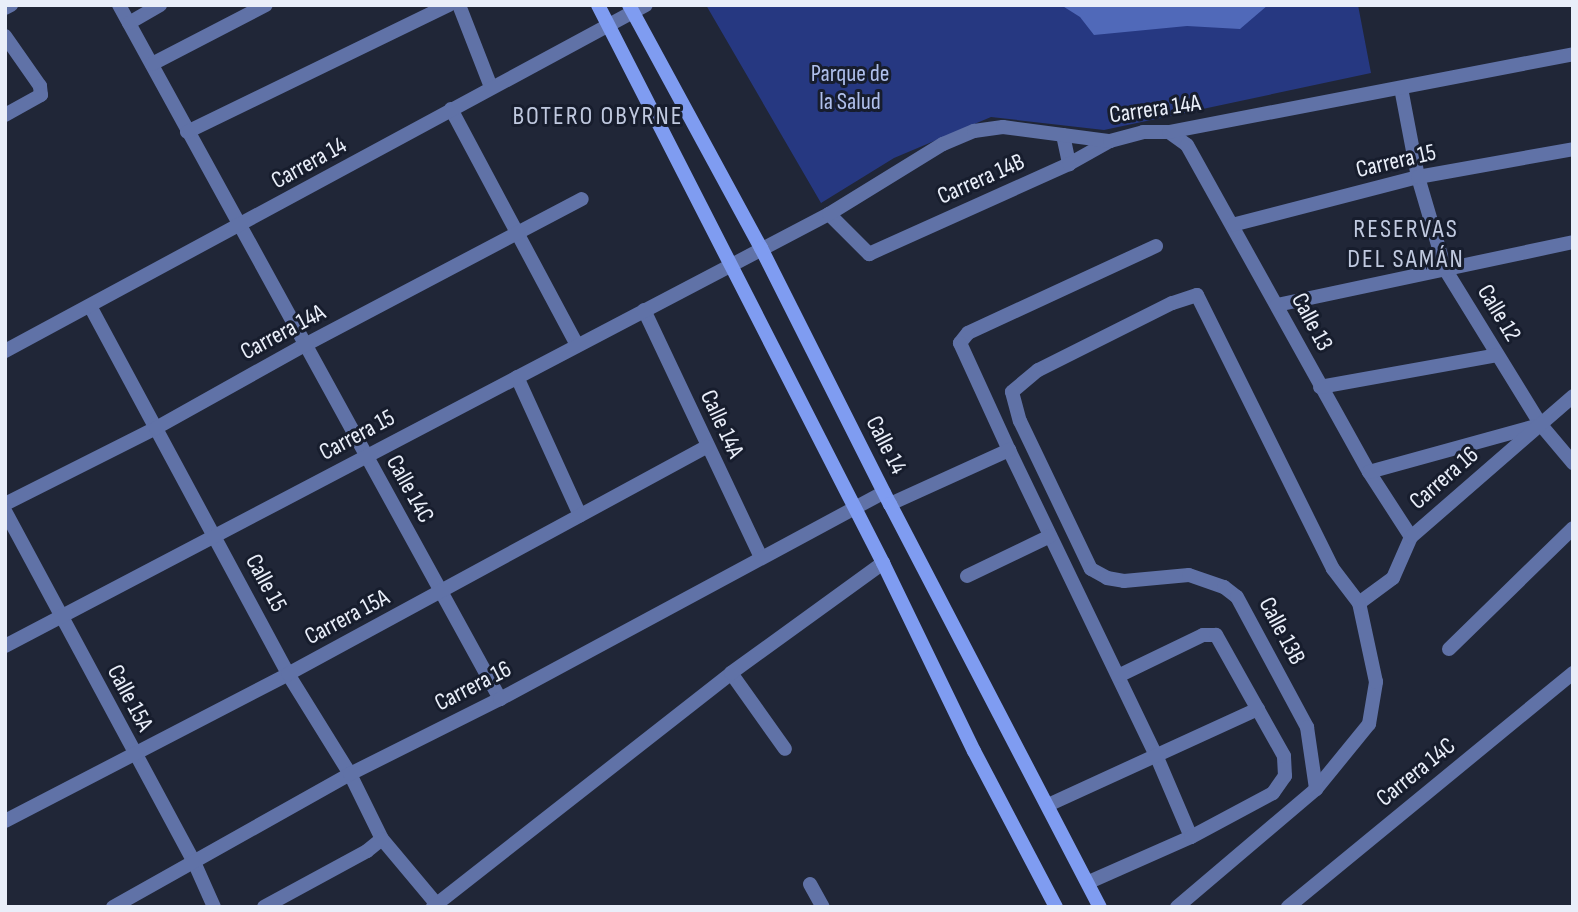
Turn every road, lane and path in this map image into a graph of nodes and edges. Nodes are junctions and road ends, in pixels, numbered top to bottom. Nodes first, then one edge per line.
1 (11, 5) edge
2 (119, 5) edge
3 (160, 5) edge
4 (266, 5) edge
5 (449, 5) edge
6 (459, 5) edge
7 (598, 5) edge
8 (5, 8) edge
9 (636, 8) edge
10 (129, 23) junction
11 (608, 25) junction
12 (5, 36) edge
13 (1573, 54) edge
14 (152, 64) junction
15 (491, 87) junction
16 (1401, 88) junction
17 (451, 109) junction
18 (5, 115) edge
19 (187, 132) junction
20 (1169, 132) junction
21 (1063, 135) junction
22 (1110, 141) junction
23 (1573, 149) edge
24 (1069, 164) junction
25 (1418, 177) junction
26 (582, 199) dead end
27 (829, 214) junction
28 (1232, 225) junction
29 (239, 228) junction
30 (519, 234) junction
31 (1573, 242) edge
32 (1156, 246) dead end
33 (761, 248) junction
34 (730, 264) junction
35 (1445, 269) junction
36 (1277, 305) junction
37 (90, 306) junction
38 (644, 310) junction
39 (577, 345) junction
40 (303, 346) junction
41 (5, 351) edge
42 (1497, 355) junction
43 (517, 377) junction
44 (1320, 387) junction
45 (1573, 396) edge
46 (1541, 425) junction
47 (156, 428) junction
48 (706, 447) junction
49 (1009, 450) junction
50 (365, 457) junction
51 (1573, 463) edge
52 (1369, 472) junction
53 (887, 498) junction
54 (5, 504) edge
55 (854, 507) junction
56 (5, 511) edge
57 (580, 515) junction
58 (1573, 528) edge
59 (215, 536) junction
60 (1050, 536) junction
61 (1410, 537) junction
62 (761, 557) junction
63 (883, 563) junction
64 (967, 576) dead end
65 (442, 591) junction
66 (1359, 603) junction
67 (61, 617) junction
68 (5, 646) edge
69 (1449, 649) dead end
70 (731, 673) junction
71 (1573, 673) edge
72 (288, 674) junction
73 (1118, 676) junction
74 (500, 699) junction
75 (1258, 709) junction
76 (785, 749) dead end
77 (135, 754) junction
78 (1156, 755) junction
79 (350, 774) junction
80 (1316, 789) junction
81 (1048, 805) junction
82 (5, 821) edge
83 (1191, 837) junction
84 (382, 839) junction
85 (194, 862) junction
86 (1089, 882) junction
87 (810, 884) dead end
88 (436, 906) edge
89 (113, 907) edge
90 (214, 907) edge
91 (264, 907) edge
92 (823, 907) edge
93 (1056, 907) edge
94 (1100, 907) edge
95 (1177, 907) edge
96 (1287, 907) edge

1 - 8 street
2 - 10 street
3 - 10 street
4 - 14 street
5 - 19 street
6 - 15 street
7 - 11 main road
9 - 11 street, Carrera 14
9 - 33 main road, Calle 14
10 - 14 street
11 - 15 street, Carrera 14
11 - 34 main road
12 - 18 street
13 - 16 street, Carrera 14A
14 - 19 street
15 - 17 street, Carrera 14
16 - 20 street, Carrera 14A
16 - 25 street, Calle 12
17 - 29 street, Carrera 14
17 - 30 street
19 - 29 street
20 - 22 street, Carrera 14A
20 - 28 street, Calle 13
21 - 22 street, Carrera 14A
21 - 24 street
21 - 27 street, Carrera 14A
22 - 24 street, Carrera 14B
23 - 25 street, Carrera 15
24 - 27 street, Carrera 14B
25 - 28 street, Carrera 15
25 - 35 street, Calle 12
26 - 30 street, Carrera 14A
27 - 33 street, Carrera 14A
28 - 36 street, Calle 13
29 - 37 street, Carrera 14
29 - 40 street, Calle 14C
30 - 39 street
30 - 40 street, Carrera 14A
31 - 35 street
32 - 49 street
33 - 34 street, Carrera 14A
33 - 53 main road, Calle 14
34 - 38 street, Carrera 15
34 - 55 main road
35 - 36 street
35 - 42 street, Calle 12
36 - 44 street, Calle 13
37 - 41 street, Carrera 14
37 - 47 street, Calle 15
38 - 39 street, Carrera 15
38 - 48 street, Calle 14A
39 - 43 street, Carrera 15
40 - 47 street, Carrera 14A
40 - 50 street, Calle 14C
42 - 44 street
42 - 46 street, Calle 12
43 - 50 street, Carrera 15
43 - 57 street
44 - 52 street, Calle 13
45 - 46 street, Carrera 16
46 - 51 street, Calle 12
46 - 52 street
46 - 61 street, Carrera 16
47 - 54 street, Carrera 14A
47 - 59 street, Calle 15
48 - 57 street, Carrera 15A
48 - 62 street, Calle 14A
49 - 53 street, Carrera 16
49 - 60 street
50 - 59 street, Carrera 15
50 - 65 street, Calle 14C
52 - 61 street, Calle 13
53 - 55 street, Carrera 16
53 - 81 main road, Calle 14
55 - 62 street, Carrera 16
55 - 63 main road
56 - 67 street, Calle 15A
57 - 65 street, Carrera 15A
58 - 69 street
59 - 67 street, Carrera 15
59 - 72 street, Calle 15
60 - 64 street
60 - 73 street
61 - 66 street, Carrera 16
62 - 74 street, Carrera 16
63 - 70 street
63 - 93 main road
65 - 72 street, Carrera 15A
65 - 74 street, Calle 14C
66 - 80 street
66 - 80 street, Calle 13B
67 - 68 street, Carrera 15
67 - 77 street, Calle 15A
70 - 76 street
70 - 88 street
71 - 96 street, Carrera 14C
72 - 77 street, Carrera 15A
72 - 79 street, Calle 15
73 - 75 street
73 - 78 street
74 - 79 street, Carrera 16
75 - 78 street
75 - 83 street
77 - 82 street, Carrera 15A
77 - 85 street, Calle 15A
78 - 81 street
78 - 83 street
79 - 84 street, Calle 15
79 - 85 street, Carrera 16
80 - 95 street
81 - 86 main road, Calle 14
83 - 86 street
84 - 88 street, Calle 15
84 - 91 street
85 - 89 street, Carrera 16
85 - 90 street, Calle 15A
86 - 94 main road, Calle 14
87 - 92 street

